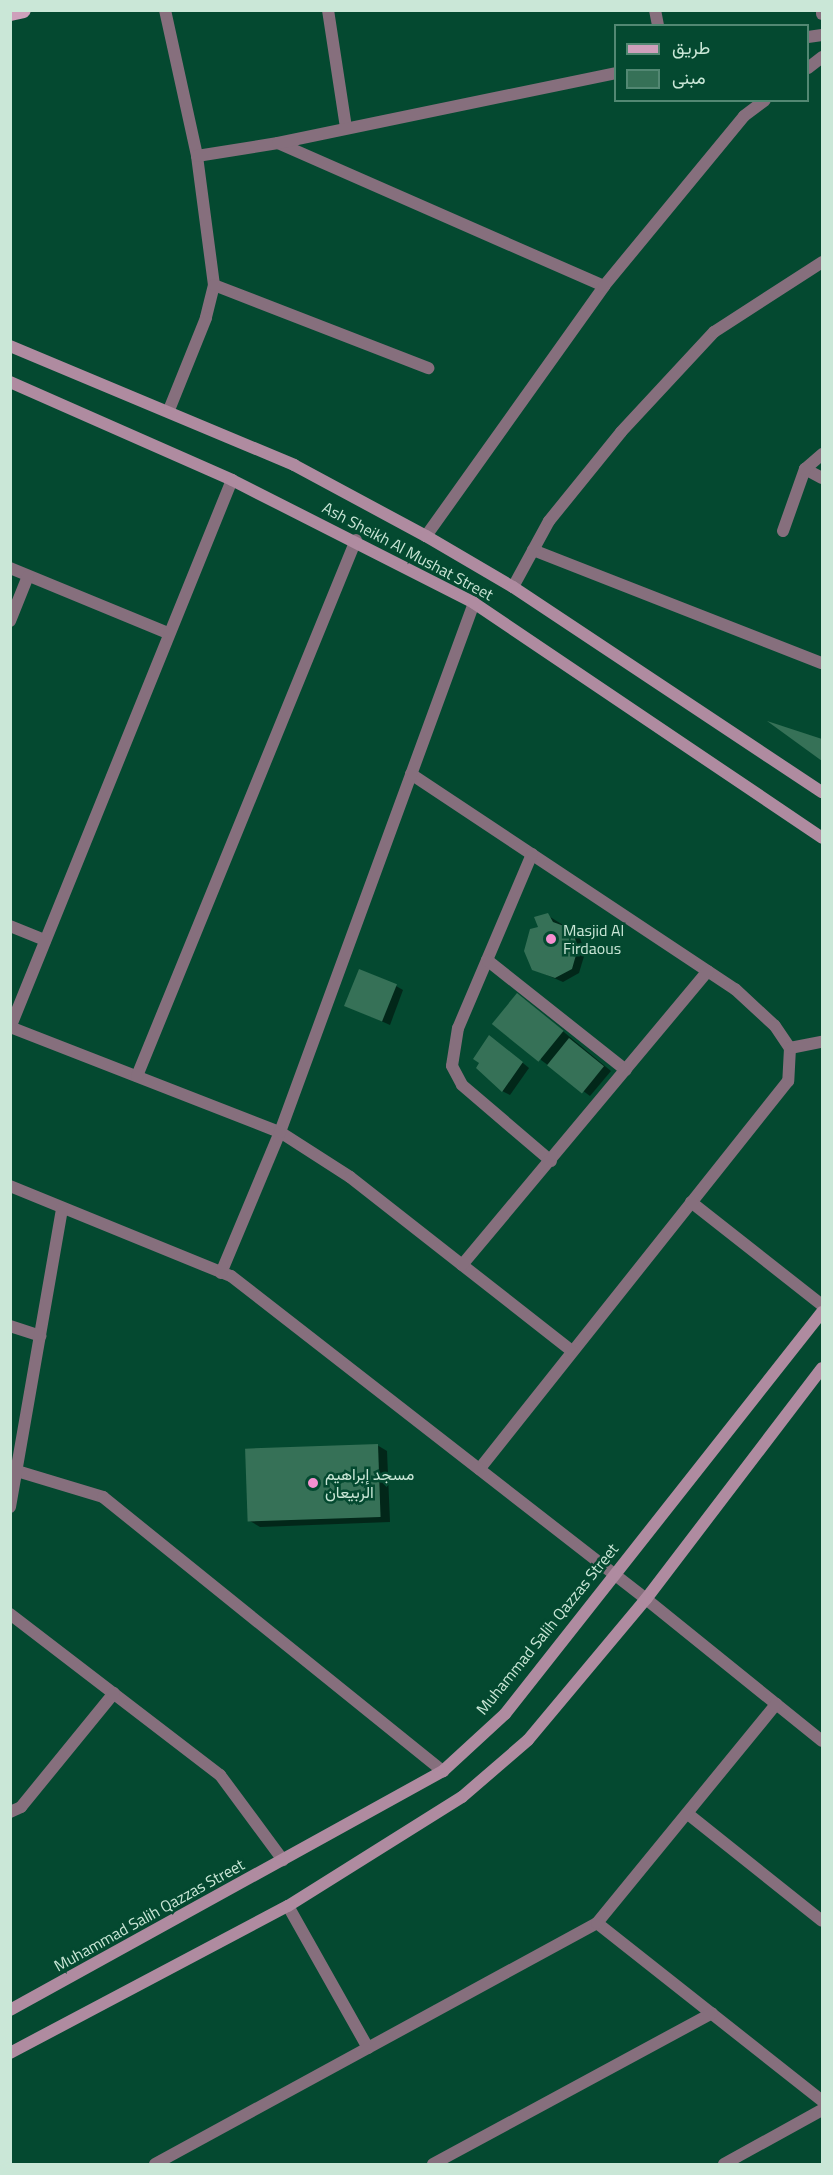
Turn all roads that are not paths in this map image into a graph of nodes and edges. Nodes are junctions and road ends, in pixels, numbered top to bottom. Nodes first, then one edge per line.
1 (23, 10) edge
2 (165, 10) edge
3 (328, 10) edge
4 (10, 13) edge
5 (822, 57) edge
6 (809, 67) edge
7 (614, 73) edge
8 (762, 102) edge
9 (346, 128) junction
10 (278, 143) junction
11 (197, 156) junction
12 (822, 262) edge
13 (214, 285) junction
14 (604, 286) junction
15 (10, 346) edge
16 (428, 368) dead end
17 (10, 382) edge
18 (169, 410) junction
19 (822, 454) edge
20 (805, 469) junction
21 (822, 478) edge
22 (232, 480) junction
23 (783, 531) dead end
24 (426, 536) junction
25 (356, 540) junction
26 (533, 550) junction
27 (10, 568) edge
28 (28, 576) junction
29 (513, 587) junction
30 (474, 603) junction
31 (10, 621) edge
32 (168, 633) junction
33 (822, 663) edge
34 (411, 774) junction
35 (822, 792) edge
36 (822, 838) edge
37 (532, 854) junction
38 (10, 926) edge
39 (45, 940) junction
40 (487, 960) junction
41 (708, 971) junction
42 (11, 1027) edge
43 (822, 1042) edge
44 (790, 1048) junction
45 (626, 1070) junction
46 (137, 1076) junction
47 (280, 1132) junction
48 (551, 1161) junction
49 (10, 1186) edge
50 (691, 1202) junction
51 (62, 1208) junction
52 (462, 1265) junction
53 (221, 1273) junction
54 (822, 1305) edge
55 (822, 1312) edge
56 (10, 1326) edge
57 (40, 1336) junction
58 (572, 1351) junction
59 (822, 1369) edge
60 (479, 1469) junction
61 (17, 1471) junction
62 (10, 1507) edge
63 (613, 1573) junction
64 (646, 1599) junction
65 (10, 1614) edge
66 (114, 1693) junction
67 (776, 1704) junction
68 (822, 1741) edge
69 (442, 1771) junction
70 (10, 1812) edge
71 (688, 1814) junction
72 (283, 1860) junction
73 (288, 1906) junction
74 (822, 1921) edge
75 (597, 1923) junction
76 (10, 2010) edge
77 (712, 2013) junction
78 (368, 2048) junction
79 (10, 2053) edge
80 (822, 2100) edge
81 (822, 2110) edge
82 (155, 2164) edge
83 (433, 2164) edge
84 (724, 2164) edge

1 - 4 main road
2 - 11 street
3 - 9 street
5 - 6 street
7 - 9 street
8 - 14 street
9 - 10 street
10 - 11 street
10 - 14 street
11 - 13 street
12 - 26 street
13 - 16 street
13 - 18 street
14 - 24 street
15 - 18 street, Ash Sheikh Al Mushat Street
17 - 22 street, Ash Sheikh Al Mushat Street
18 - 24 street, Ash Sheikh Al Mushat Street
19 - 20 street
20 - 21 street
20 - 23 street
22 - 25 street, Ash Sheikh Al Mushat Street
22 - 32 street
24 - 29 street, Ash Sheikh Al Mushat Street
25 - 30 street, Ash Sheikh Al Mushat Street
25 - 46 street
26 - 29 street
26 - 33 street
27 - 28 street
28 - 31 street
28 - 32 street
29 - 35 street, Ash Sheikh Al Mushat Street
30 - 34 street
30 - 36 street, Ash Sheikh Al Mushat Street
32 - 39 street
34 - 37 street
34 - 47 street
37 - 40 street
37 - 41 street
38 - 39 street
39 - 42 street
40 - 45 street
40 - 48 street
41 - 44 street
41 - 45 street
42 - 46 street
43 - 44 street
44 - 50 street
45 - 48 street
46 - 47 street
47 - 52 street
47 - 53 street
48 - 52 street
49 - 51 street
50 - 54 street
50 - 58 street
51 - 53 street
51 - 57 street
52 - 58 street
53 - 60 street
55 - 63 street, Muhammad Salih Qazzas Street
56 - 57 street
57 - 61 street
58 - 60 street
59 - 64 street
60 - 63 street
61 - 62 street
61 - 69 street
63 - 64 street
63 - 69 street, Muhammad Salih Qazzas Street
64 - 67 street
64 - 73 street
65 - 66 street
66 - 70 street
66 - 72 street
67 - 68 street
67 - 71 street
69 - 72 street, Muhammad Salih Qazzas Street
71 - 74 street
71 - 75 street
72 - 76 street, Muhammad Salih Qazzas Street
73 - 78 street
73 - 79 street
75 - 77 street
75 - 78 street
77 - 80 street
77 - 83 street
78 - 82 street
81 - 84 street

